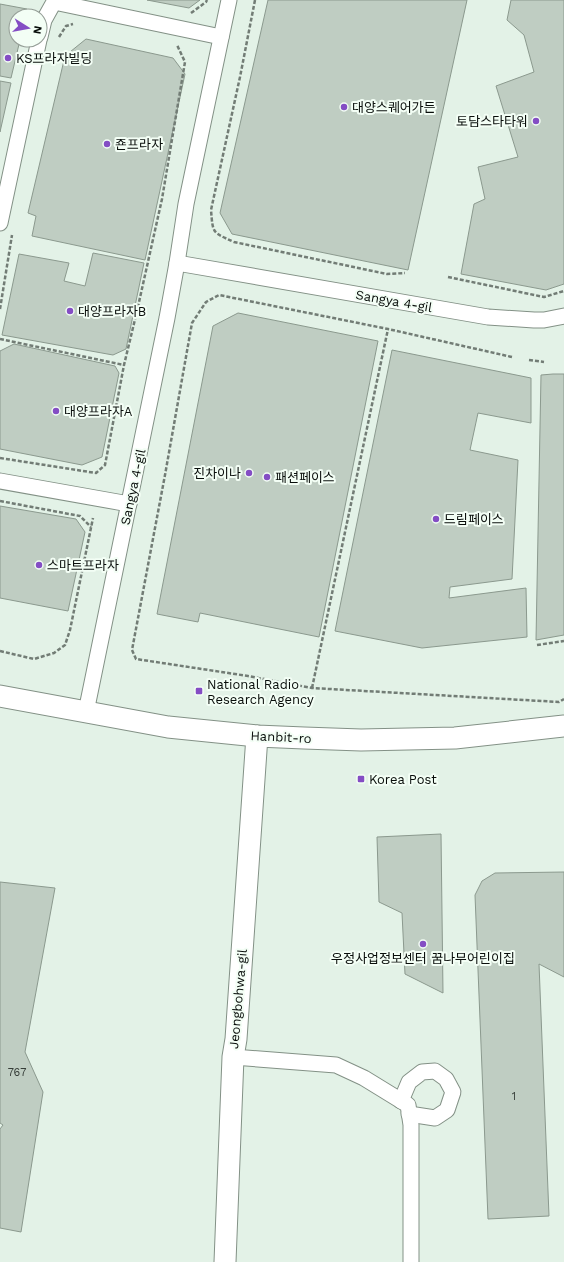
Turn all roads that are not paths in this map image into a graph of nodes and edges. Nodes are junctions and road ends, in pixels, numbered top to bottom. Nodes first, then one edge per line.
1 (229, 0) edge
2 (48, 13) edge
3 (221, 37) junction
4 (38, 48) edge
5 (0, 224) edge
6 (177, 263) junction
7 (564, 316) edge
8 (0, 481) edge
9 (129, 504) junction
10 (0, 696) edge
11 (86, 712) junction
12 (564, 726) edge
13 (257, 736) junction
14 (233, 1057) junction
15 (401, 1101) junction
16 (409, 1114) junction
17 (225, 1262) edge
18 (411, 1262) edge

1 - 3 street, Sangya 4-gil
2 - 3 street
3 - 6 street, Sangya 4-gil
4 - 5 street
6 - 7 street, Sangya 4-gil
6 - 9 street, Sangya 4-gil
8 - 9 street
9 - 11 street, Sangya 4-gil
10 - 11 street, Hanbit-ro
11 - 13 street, Hanbit-ro
12 - 13 street, Hanbit-ro
13 - 14 street, Jeongbohwa-gil
14 - 15 street
14 - 17 street, Jeongbohwa-gil
15 - 16 street
15 - 16 street
16 - 18 street

